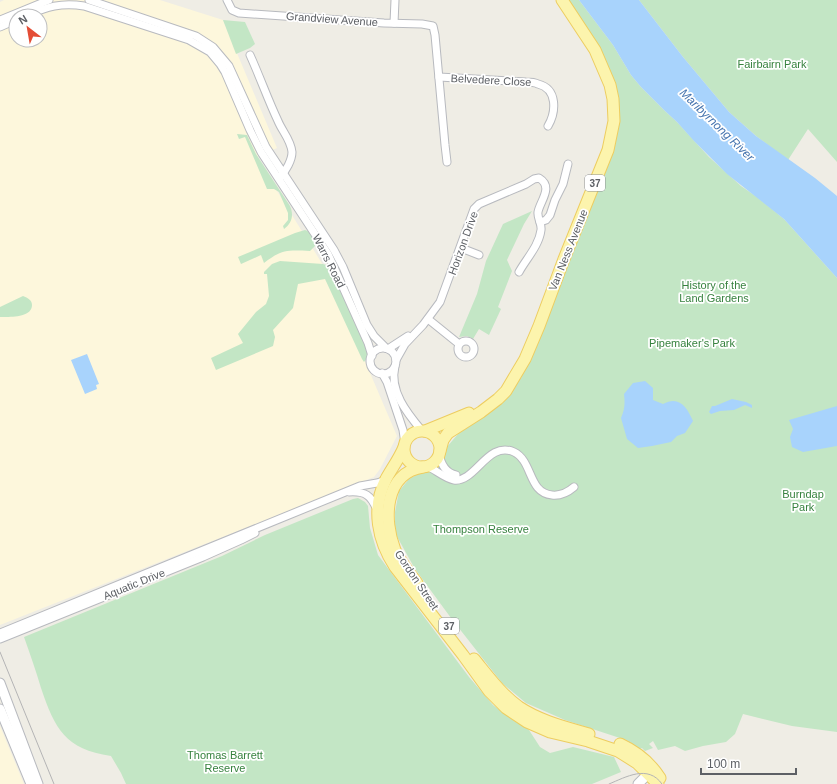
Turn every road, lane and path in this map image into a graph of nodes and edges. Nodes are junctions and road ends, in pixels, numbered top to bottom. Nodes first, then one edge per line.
1 (50, 0) edge
2 (89, 0) edge
3 (227, 0) edge
4 (395, 0) edge
5 (562, 0) edge
6 (48, 8) edge
7 (0, 20) edge
8 (394, 23) junction
9 (250, 55) dead end
10 (439, 77) junction
11 (548, 126) dead end
12 (448, 162) dead end
13 (568, 164) dead end
14 (281, 176) junction
15 (541, 224) junction
16 (461, 248) junction
17 (479, 255) dead end
18 (519, 272) dead end
19 (428, 319) junction
20 (459, 344) dead end
21 (387, 349) junction
22 (372, 356) junction
23 (396, 362) junction
24 (520, 368) junction
25 (382, 373) junction
26 (424, 431) junction
27 (404, 446) junction
28 (440, 452) junction
29 (425, 466) junction
30 (472, 472) junction
31 (386, 480) junction
32 (574, 487) dead end
33 (344, 493) junction
34 (378, 514) junction
35 (267, 524) junction
36 (0, 633) edge
37 (0, 640) edge
38 (0, 683) edge
39 (0, 709) edge
40 (545, 720) junction
41 (550, 732) junction
42 (656, 779) edge
43 (31, 784) edge
44 (38, 784) edge
45 (638, 784) edge

1 - 7 street
2 - 14 street
3 - 8 street, Grandview Avenue
4 - 8 street
5 - 24 main road, Van Ness Avenue / 37
6 - 14 street
8 - 10 street, Grandview Avenue
9 - 14 street
10 - 11 street, Belvedere Close
10 - 12 street
13 - 15 street, Horizon Drive
14 - 21 street, Warrs Road
14 - 22 street, Warrs Road
15 - 16 street, Horizon Drive
15 - 18 street, Horizon Drive
16 - 17 street
16 - 19 street, Horizon Drive
19 - 20 street
19 - 21 street, Horizon Drive
19 - 23 street, Horizon Drive
21 - 22 street
21 - 23 street
22 - 25 street
23 - 25 street
23 - 26 street
24 - 26 main road, Van Ness Avenue / 37
24 - 28 main road, Van Ness Avenue / 37
25 - 27 street
26 - 27 main road, 37
26 - 28 main road
27 - 29 main road
27 - 31 main road, Gordon Street / 37
28 - 29 main road, 37
28 - 30 street
29 - 30 street
29 - 40 main road, Gordon Street / 37
30 - 32 street
31 - 33 street, Aquatic Drive
31 - 34 main road, Gordon Street / 37
33 - 34 street, Aquatic Drive
33 - 35 street, Aquatic Drive
34 - 41 main road, Gordon Street / 37
35 - 36 street, Aquatic Drive
35 - 37 street, Aquatic Drive
38 - 44 street
39 - 43 street
40 - 41 main road
40 - 42 main road, Gordon Street / 37
41 - 42 main road, Gordon Street / 37
42 - 45 street

